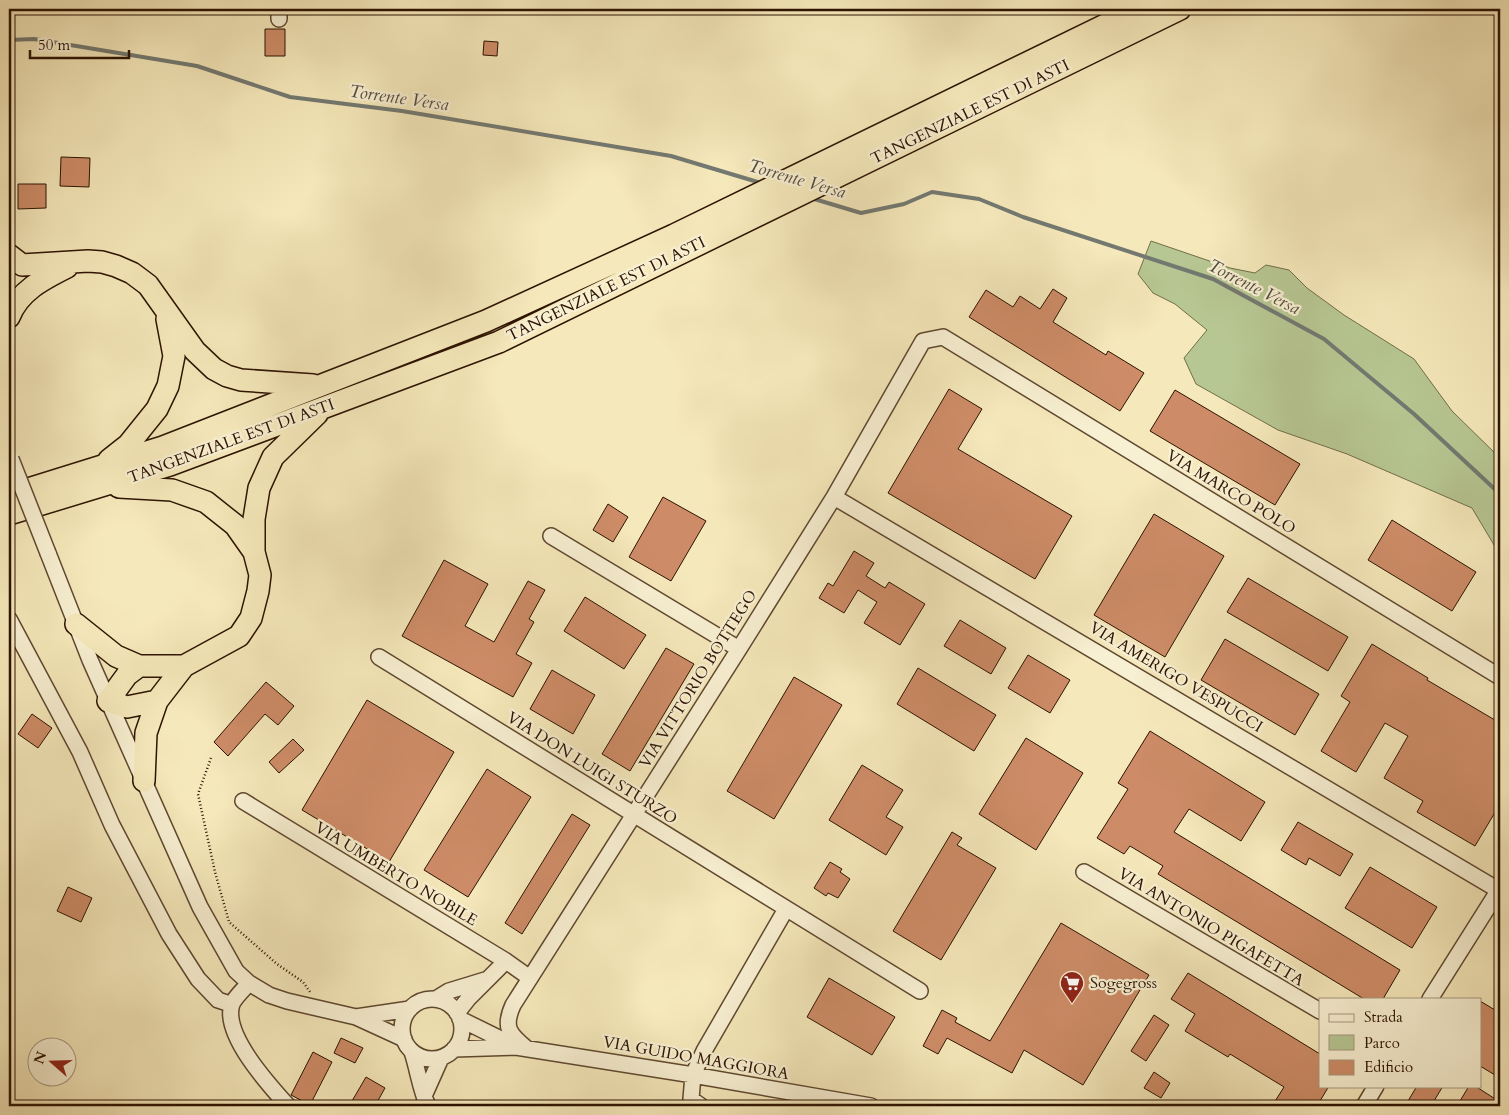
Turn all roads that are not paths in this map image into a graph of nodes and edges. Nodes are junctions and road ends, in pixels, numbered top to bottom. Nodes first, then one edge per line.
1 (1138, 9) edge
2 (1180, 9) edge
3 (74, 263) junction
4 (13, 265) edge
5 (10, 309) edge
6 (166, 311) junction
7 (943, 337) joint
8 (321, 385) junction
9 (325, 407) junction
10 (10, 455) edge
11 (99, 477) junction
12 (9, 495) edge
13 (834, 497) junction
14 (9, 514) edge
15 (552, 536) dead end
16 (254, 552) junction
17 (9, 619) edge
18 (76, 624) junction
19 (739, 650) junction
20 (378, 657) dead end
21 (139, 666) junction
22 (184, 666) junction
23 (1500, 677) edge
24 (108, 701) junction
25 (157, 701) junction
26 (144, 781) junction
27 (243, 801) dead end
28 (633, 814) junction
29 (1084, 872) dead end
30 (1500, 889) edge
31 (786, 909) junction
32 (506, 961) junction
33 (530, 978) junction
34 (487, 979) junction
35 (249, 983) junction
36 (920, 992) dead end
37 (1431, 998) edge
38 (436, 1000) junction
39 (232, 1003) junction
40 (410, 1009) junction
41 (1319, 1011) edge
42 (458, 1016) junction
43 (356, 1017) junction
44 (408, 1046) junction
45 (521, 1047) junction
46 (454, 1050) junction
47 (440, 1058) junction
48 (693, 1074) junction
49 (1375, 1088) edge
50 (802, 1094) junction
51 (426, 1102) edge
52 (288, 1106) edge
53 (700, 1106) edge
54 (823, 1106) edge
55 (870, 1106) edge
56 (1364, 1106) edge

1 - 8 highway, TANGENZIALE EST DI ASTI
2 - 9 highway, TANGENZIALE EST DI ASTI
3 - 4 highway
3 - 5 highway
3 - 6 highway
6 - 8 highway
6 - 11 highway
7 - 13 street, VIA VITTORIO BOTTEGO
7 - 23 street, VIA MARCO POLO
8 - 11 highway, TANGENZIALE EST DI ASTI
9 - 11 highway, TANGENZIALE EST DI ASTI
9 - 16 highway
10 - 18 street, bridge
11 - 12 highway, TANGENZIALE EST DI ASTI
11 - 14 highway, TANGENZIALE EST DI ASTI
11 - 16 highway
13 - 19 street, VIA VITTORIO BOTTEGO
13 - 30 street, VIA AMERIGO VESPUCCI
15 - 19 street
16 - 22 highway
17 - 39 street
18 - 21 highway
18 - 24 street
19 - 28 street, VIA VITTORIO BOTTEGO
20 - 28 street, VIA DON LUIGI STURZO
21 - 22 highway
21 - 24 highway
22 - 25 highway
24 - 25 highway
24 - 26 street
25 - 26 highway
26 - 35 street
27 - 32 street, VIA UMBERTO NOBILE
28 - 31 street, VIA DON LUIGI STURZO
28 - 33 street, VIA VITTORIO BOTTEGO
29 - 41 street, VIA ANTONIO PIGAFETTA
30 - 37 street
31 - 36 street, VIA DON LUIGI STURZO
31 - 48 street
32 - 33 street, VIA UMBERTO NOBILE
32 - 34 street
33 - 45 street, VIA VITTORIO BOTTEGO
34 - 38 street
34 - 42 street
35 - 39 street
35 - 43 street
38 - 40 street
38 - 42 street
39 - 52 street
40 - 43 street
40 - 44 street
42 - 45 street, VIA GUIDO MAGGIORA
42 - 46 street
43 - 44 street
44 - 47 street
44 - 51 street
45 - 46 street, VIA GUIDO MAGGIORA
45 - 48 street, VIA GUIDO MAGGIORA
46 - 47 street
47 - 51 street
48 - 50 street, VIA GUIDO MAGGIORA
48 - 53 street
49 - 56 street
50 - 54 street
50 - 55 street, VIA GUIDO MAGGIORA

